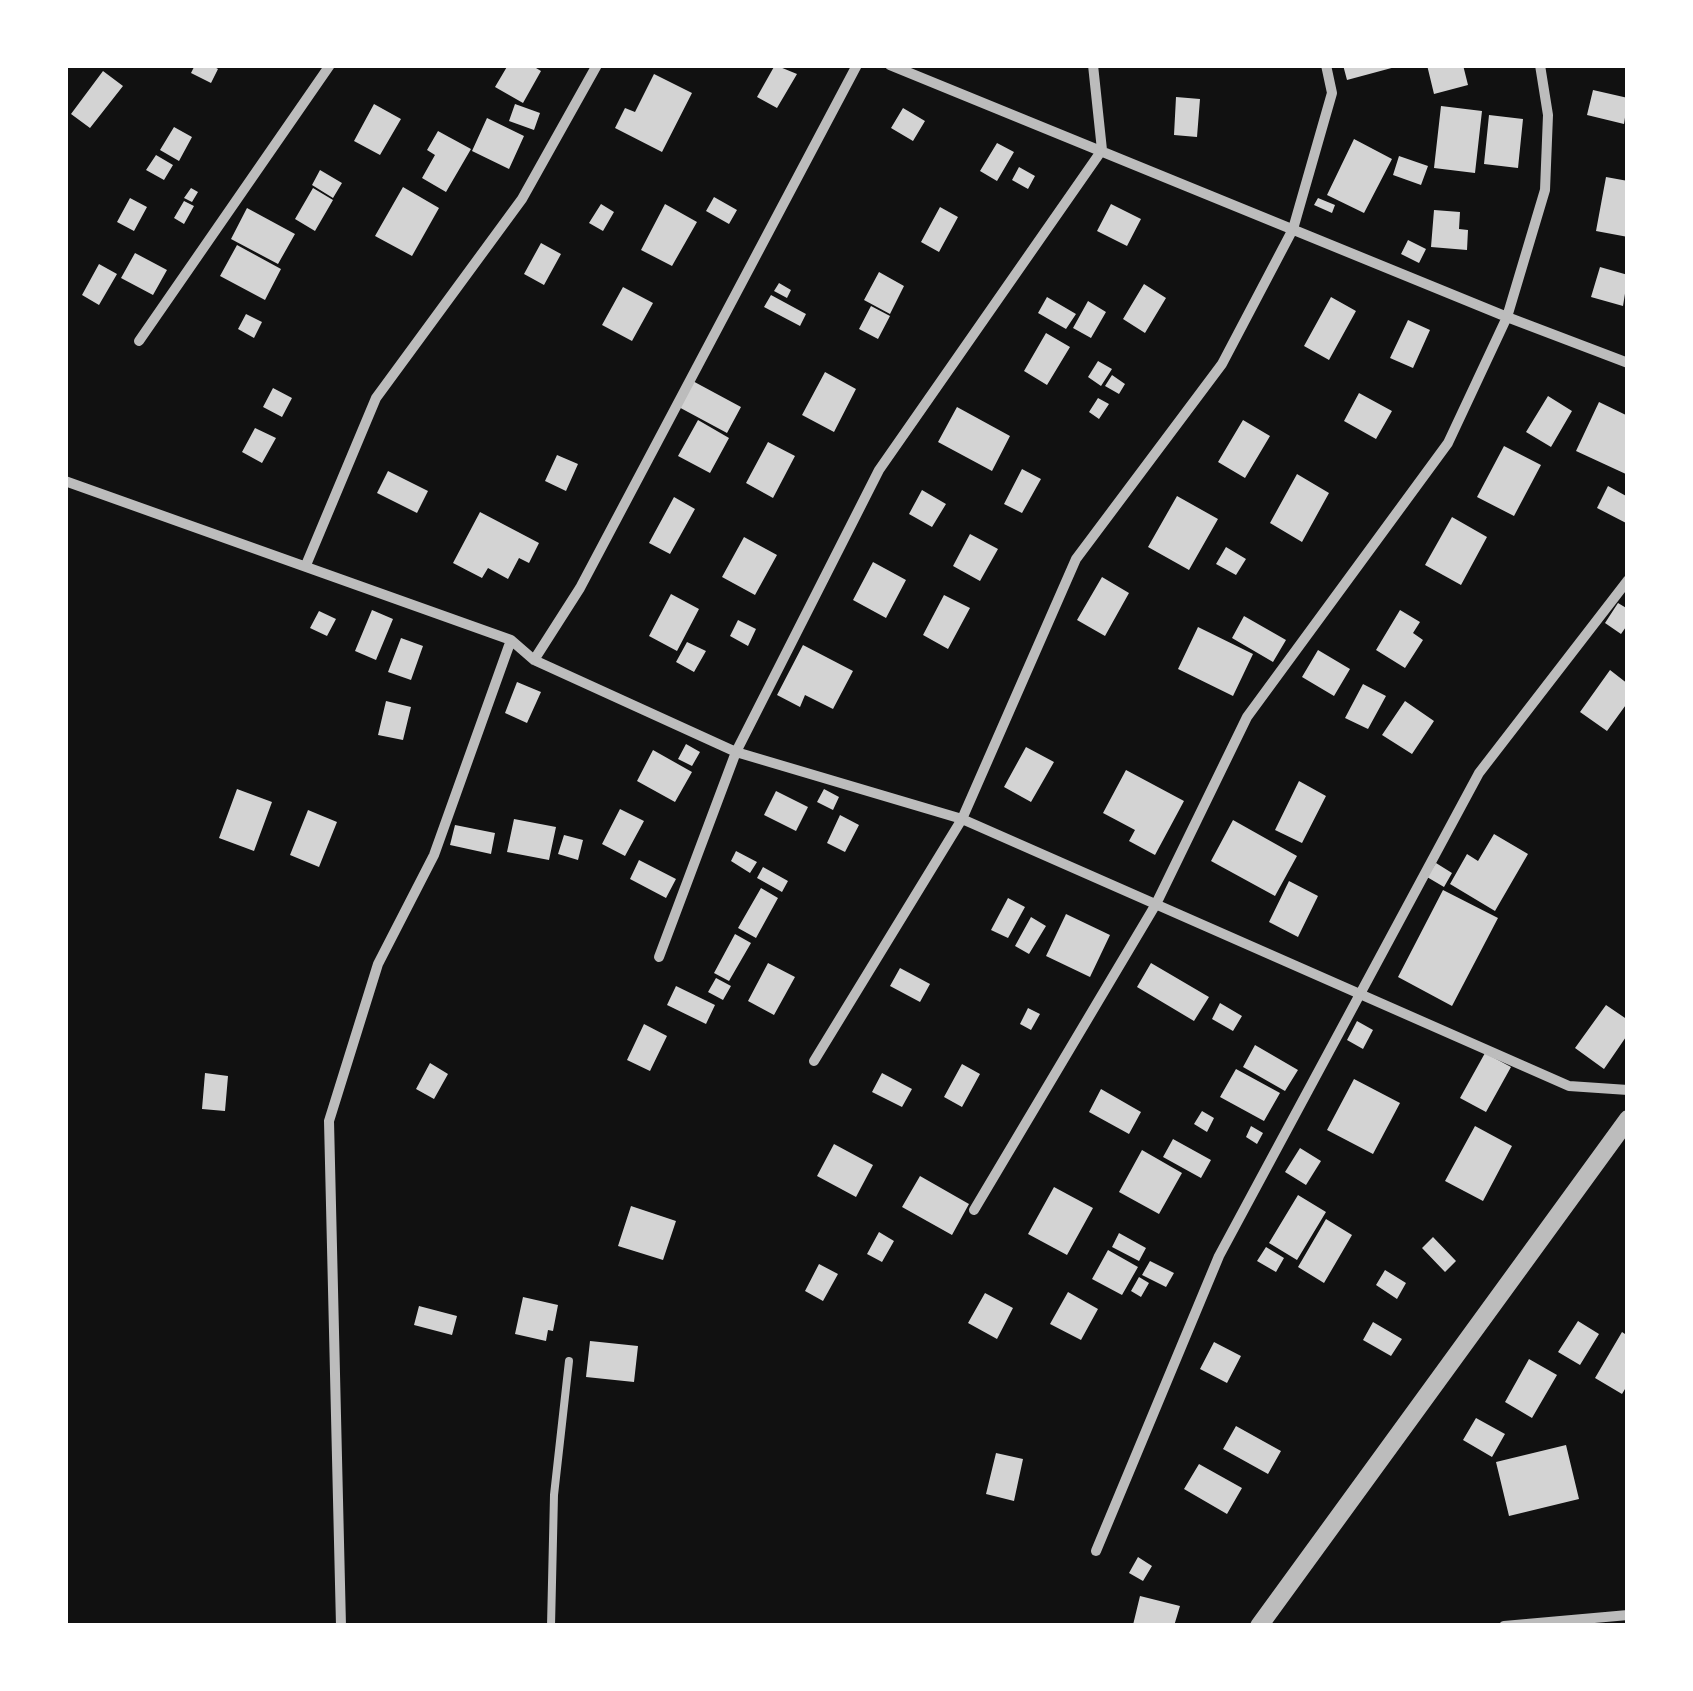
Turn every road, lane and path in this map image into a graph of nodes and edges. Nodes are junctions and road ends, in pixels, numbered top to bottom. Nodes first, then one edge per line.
1 (330, 65) edge
2 (597, 65) edge
3 (857, 65) edge
4 (890, 65) edge
5 (1092, 65) edge
6 (1326, 65) edge
7 (1540, 65) edge
8 (1102, 150) junction
9 (1293, 229) junction
10 (1506, 317) junction
11 (139, 341) dead end
12 (1628, 364) edge
13 (65, 481) edge
14 (306, 565) junction
15 (1628, 580) edge
16 (510, 640) junction
17 (534, 660) junction
18 (736, 752) junction
19 (962, 819) junction
20 (1156, 904) junction
21 (659, 958) dead end
22 (1359, 992) junction
23 (814, 1061) dead end
24 (1628, 1090) edge
25 (1628, 1118) edge
26 (974, 1210) dead end
27 (568, 1361) dead end
28 (1096, 1551) dead end
29 (1628, 1615) edge
30 (340, 1626) edge
31 (551, 1626) edge
32 (1259, 1626) edge
33 (1504, 1626) edge

1 - 11 street
2 - 14 street
3 - 17 street
4 - 8 street
5 - 8 street
6 - 9 street
7 - 10 street
8 - 9 street
8 - 18 street
9 - 10 street
9 - 19 street
10 - 12 street
10 - 20 street
13 - 14 street
14 - 16 street
15 - 22 street
16 - 17 street
16 - 30 street
17 - 18 street
18 - 19 street
18 - 21 street
19 - 20 street
19 - 23 street
20 - 22 street
20 - 26 street
22 - 24 street
22 - 28 street
25 - 32 street
27 - 31 lane
29 - 33 street

